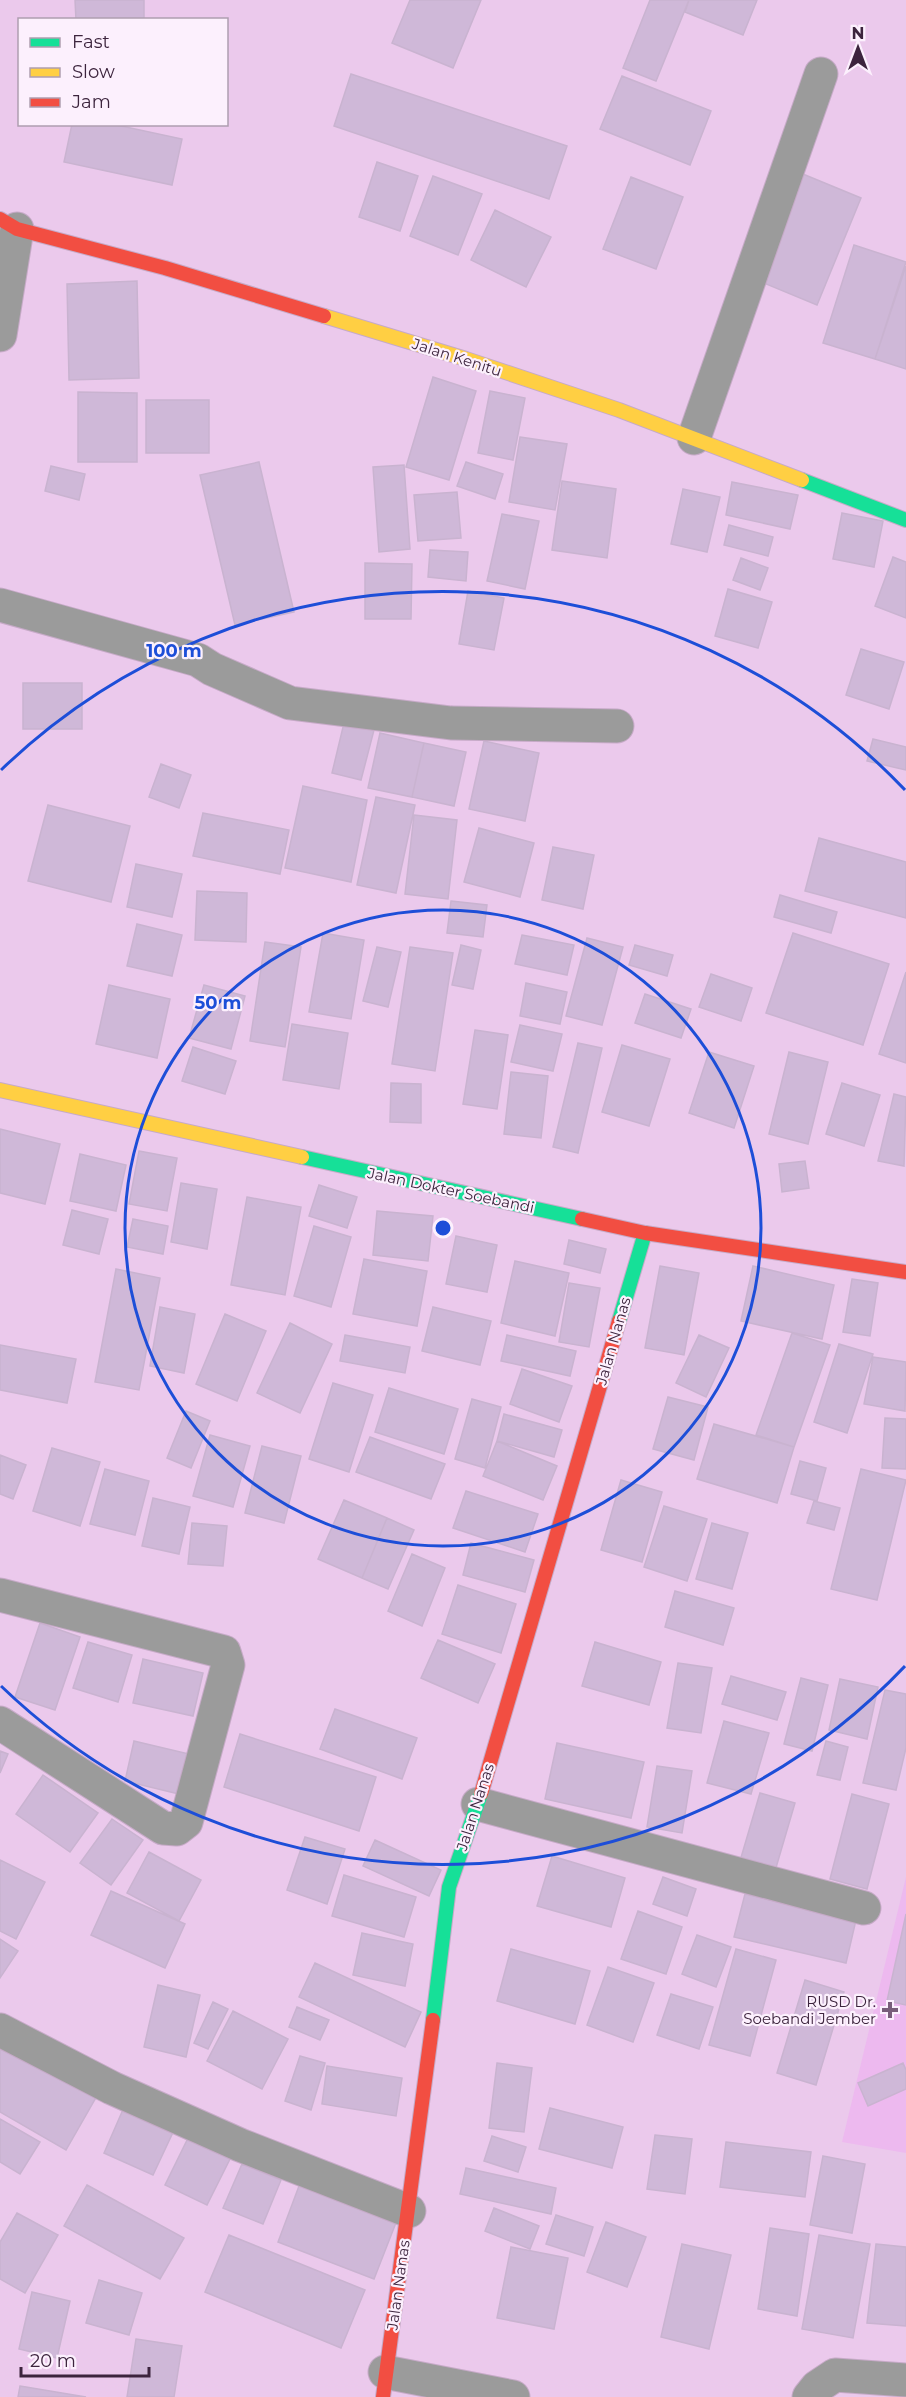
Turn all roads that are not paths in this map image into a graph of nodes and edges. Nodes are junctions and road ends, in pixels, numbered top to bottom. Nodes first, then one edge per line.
1 (821, 74) dead end
2 (8, 224) edge
3 (0, 335) edge
4 (694, 438) junction
5 (906, 520) edge
6 (0, 605) edge
7 (617, 726) dead end
8 (0, 1090) edge
9 (645, 1233) junction
10 (906, 1272) edge
11 (0, 1595) edge
12 (0, 1723) edge
13 (478, 1804) junction
14 (864, 1908) dead end
15 (0, 2030) edge
16 (409, 2211) junction
17 (906, 2380) edge
18 (384, 2384) edge
19 (513, 2397) edge
20 (809, 2397) edge

1 - 4 street
2 - 3 street
2 - 4 street, Jalan Kenitu
4 - 5 street, Jalan Kenitu
6 - 7 street
8 - 9 street, Jalan Dokter Soebandi
9 - 10 street, Jalan Dokter Soebandi
9 - 13 street, Jalan Nanas
11 - 12 street
13 - 14 street
13 - 16 street, Jalan Nanas
15 - 16 street
16 - 18 street, Jalan Nanas
17 - 20 street
18 - 19 street

